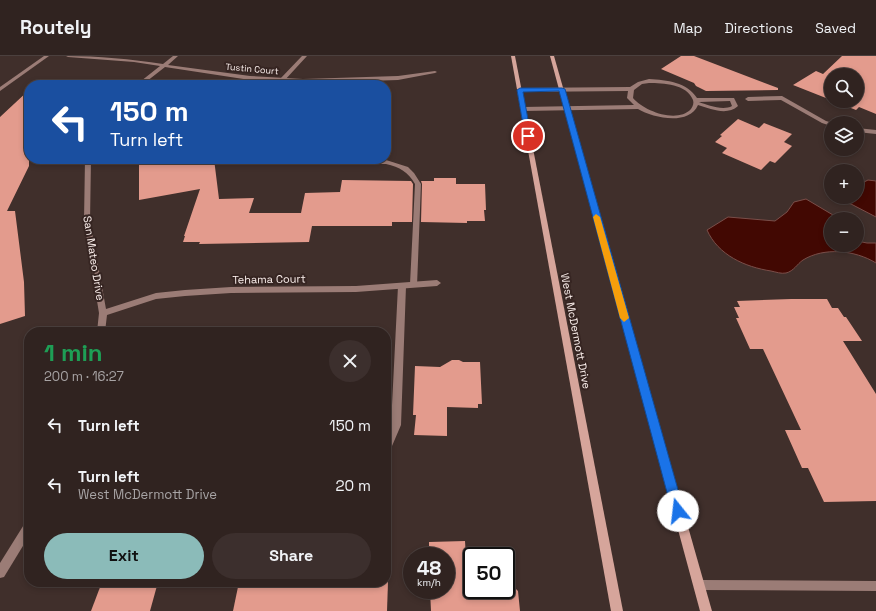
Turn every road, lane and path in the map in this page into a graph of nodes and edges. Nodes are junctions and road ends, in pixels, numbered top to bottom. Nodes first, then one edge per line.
1 (47, 56) edge
2 (68, 56) edge
3 (176, 56) edge
4 (305, 56) edge
5 (513, 56) edge
6 (552, 56) edge
7 (164, 65) junction
8 (435, 72) dead end
9 (145, 80) edge
10 (262, 80) edge
11 (284, 80) edge
12 (335, 80) edge
13 (0, 89) edge
14 (562, 89) junction
15 (631, 89) junction
16 (520, 90) junction
17 (748, 99) dead end
18 (696, 101) junction
19 (638, 107) junction
20 (566, 108) junction
21 (523, 109) junction
22 (824, 122) edge
23 (864, 131) edge
24 (876, 132) edge
25 (391, 163) edge
26 (88, 164) edge
27 (438, 283) dead end
28 (414, 284) junction
29 (402, 286) junction
30 (103, 313) junction
31 (102, 327) edge
32 (391, 438) edge
33 (24, 535) edge
34 (0, 573) edge
35 (698, 585) junction
36 (876, 586) edge
37 (617, 611) edge
38 (706, 611) edge

1 - 13 street
2 - 7 street, Tustin Court
3 - 7 street
4 - 11 street
5 - 16 main road, West McDermott Drive
6 - 14 main road
7 - 9 street
7 - 10 street, Tustin Court
8 - 12 street, Tustin Court
14 - 15 street
14 - 16 street
14 - 20 main road
15 - 18 street
15 - 19 street
16 - 21 main road, West McDermott Drive
17 - 22 street
18 - 18 street
18 - 19 street
19 - 20 street
20 - 21 street
20 - 35 main road
21 - 37 main road, West McDermott Drive
23 - 24 street
25 - 28 street
26 - 30 street, San Mateo Drive
27 - 28 street, Tehama Court
28 - 29 street, Tehama Court
29 - 30 street, Tehama Court
29 - 32 street
30 - 31 street, San Mateo Drive
33 - 34 street
35 - 36 street
35 - 38 main road

